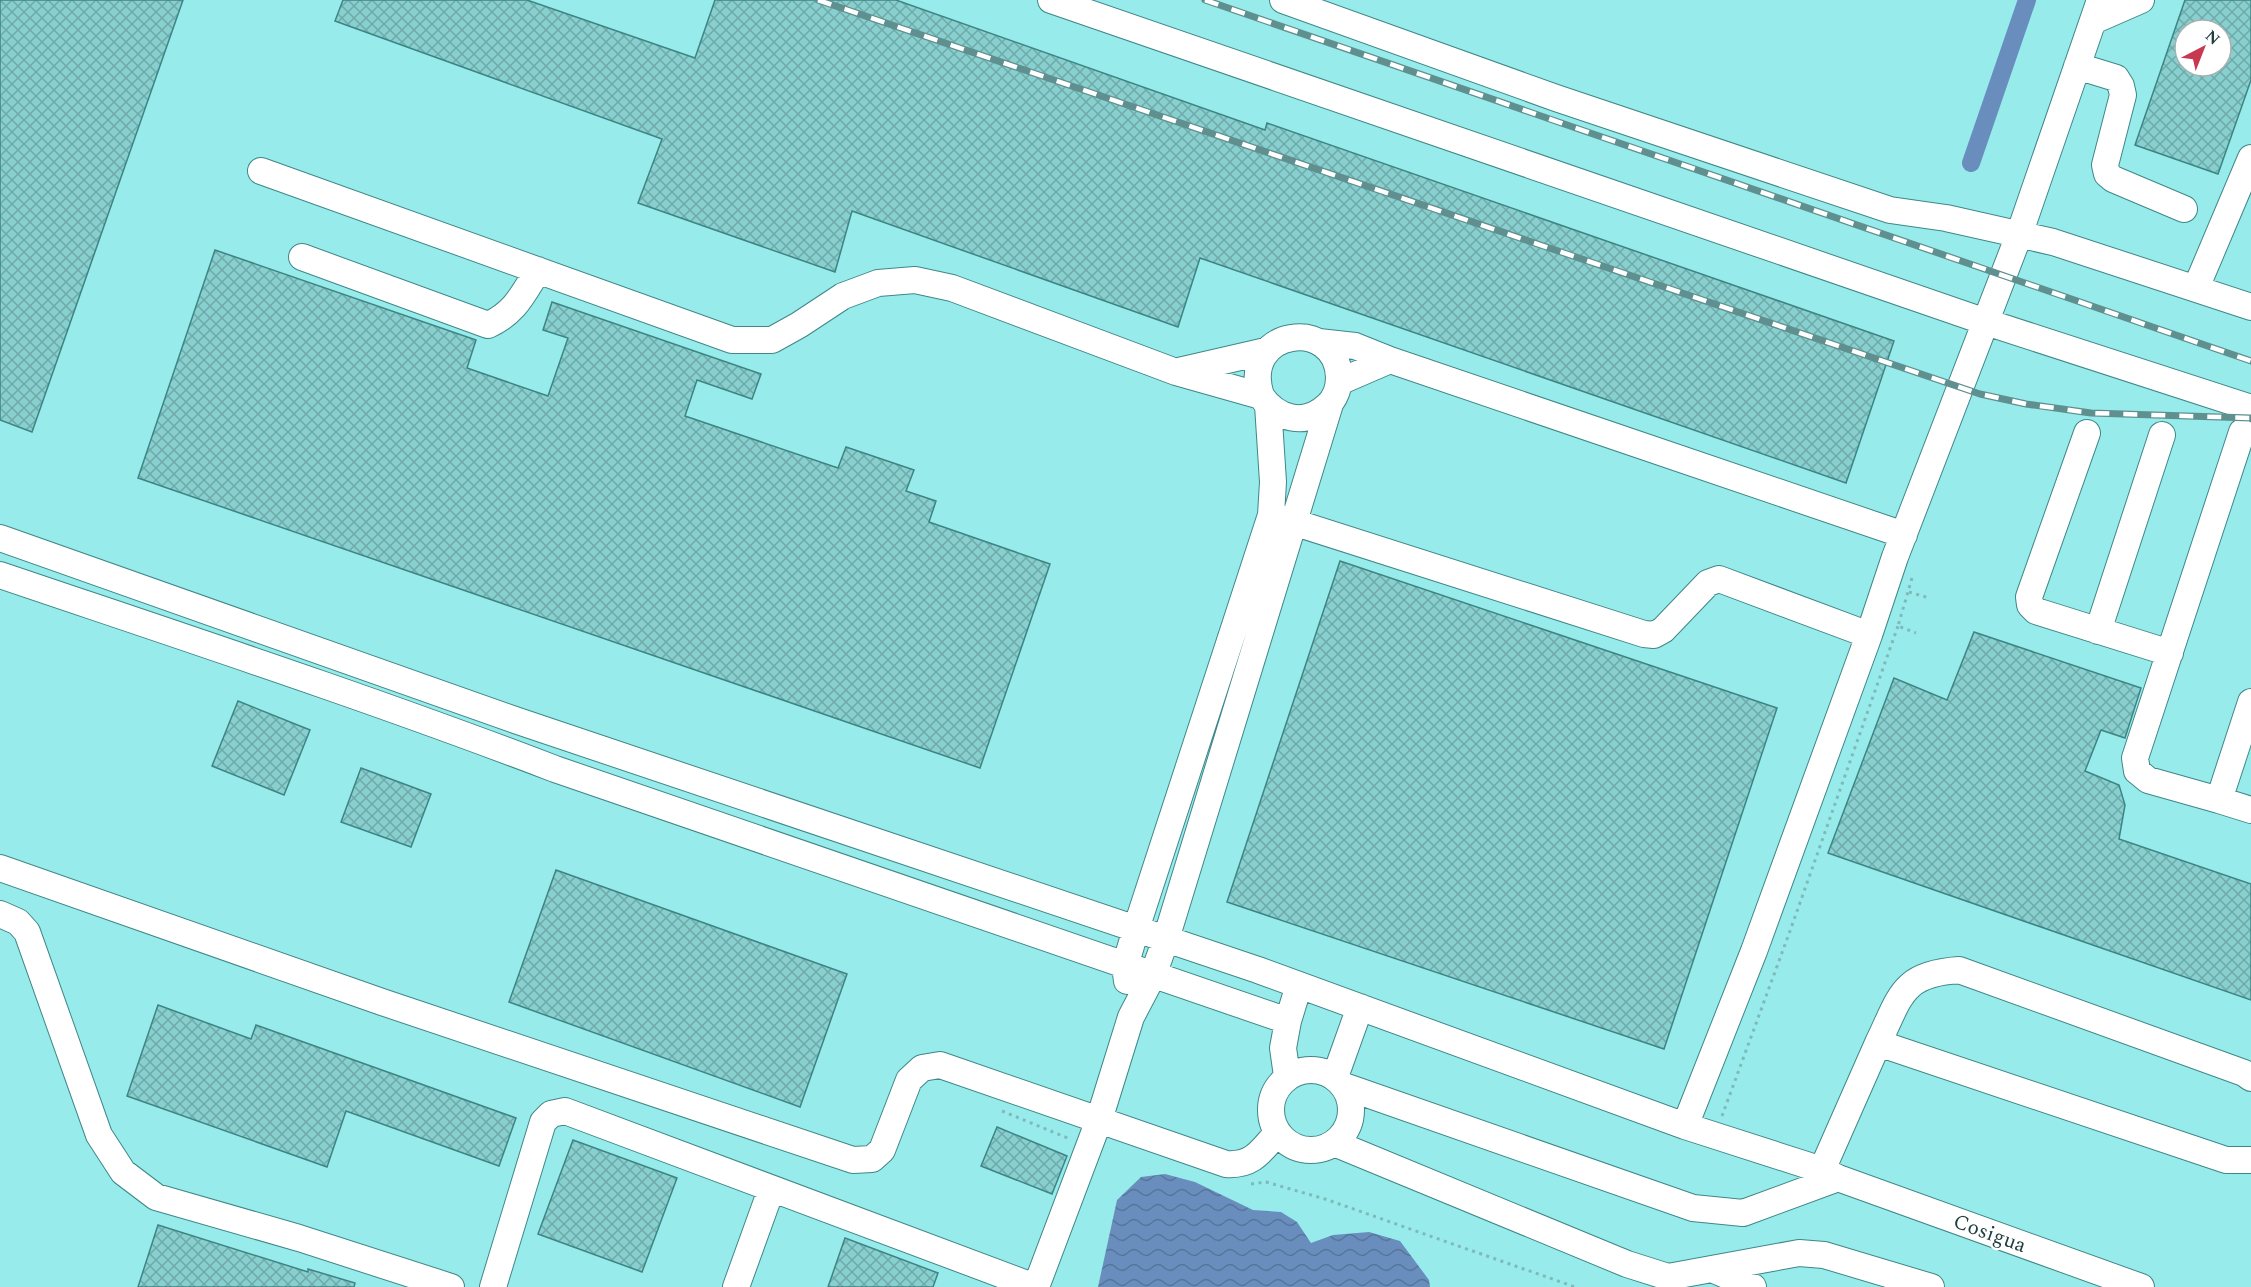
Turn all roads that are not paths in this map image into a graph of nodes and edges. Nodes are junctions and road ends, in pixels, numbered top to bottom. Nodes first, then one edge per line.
1 (1052, 0) edge
2 (1283, 0) edge
3 (2141, 0) edge
4 (2096, 10) edge
5 (2077, 66) junction
6 (2251, 158) edge
7 (261, 171) dead end
8 (2184, 209) dead end
9 (2019, 235) junction
10 (302, 257) dead end
11 (538, 270) junction
12 (2196, 288) junction
13 (2251, 307) edge
14 (1986, 322) junction
15 (1319, 342) junction
16 (1266, 351) junction
17 (1390, 360) junction
18 (1176, 372) junction
19 (1334, 393) junction
20 (1264, 401) junction
21 (2251, 408) edge
22 (2242, 432) dead end
23 (2087, 434) dead end
24 (2162, 435) dead end
25 (1282, 519) junction
26 (1904, 535) junction
27 (11, 542) edge
28 (6, 577) edge
29 (2098, 631) junction
30 (1869, 635) junction
31 (299, 642) junction
32 (2170, 653) junction
33 (291, 673) junction
34 (2251, 702) edge
35 (1204, 719) junction
36 (1230, 729) junction
37 (574, 740) junction
38 (565, 773) junction
39 (2220, 800) junction
40 (2251, 810) edge
41 (867, 839) junction
42 (0, 868) edge
43 (854, 873) junction
44 (0, 914) edge
45 (1136, 929) junction
46 (1166, 939) junction
47 (1125, 966) junction
48 (1153, 975) junction
49 (1299, 985) junction
50 (1360, 1007) junction
51 (1131, 1017) junction
52 (1288, 1021) junction
53 (1878, 1043) junction
54 (1287, 1076) junction
55 (2251, 1078) edge
56 (1339, 1082) junction
57 (1099, 1120) junction
58 (1685, 1126) junction
59 (1277, 1133) junction
60 (1334, 1143) junction
61 (2251, 1160) edge
62 (1830, 1174) junction
63 (771, 1190) junction
64 (1712, 1269) junction
65 (979, 1277) edge
66 (451, 1287) edge
67 (493, 1287) edge
68 (736, 1287) edge
69 (1035, 1287) edge
70 (1753, 1287) edge
71 (1931, 1287) edge
72 (2141, 1287) edge

1 - 14 street
2 - 9 street
3 - 4 street
4 - 5 street
5 - 8 street
5 - 9 street
6 - 12 street
7 - 11 street
9 - 12 street
9 - 14 street
10 - 11 street
11 - 18 street
12 - 13 street
14 - 21 street
14 - 26 street
15 - 16 street
15 - 17 street
15 - 19 street
16 - 18 street
16 - 20 street
17 - 19 street
17 - 26 street
18 - 20 street
19 - 20 street
19 - 25 street
20 - 25 street
22 - 32 street
23 - 29 street
24 - 29 street
25 - 30 street
25 - 35 street
25 - 36 street
26 - 30 street
27 - 28 street
27 - 31 street, Cosigua
28 - 33 street
29 - 32 street
30 - 58 street
31 - 33 street
31 - 37 street, Cosigua
32 - 39 street
33 - 38 street
34 - 39 street
35 - 36 street
35 - 45 street
36 - 46 street
37 - 38 street
37 - 41 street, Cosigua
38 - 43 street
39 - 40 street
41 - 43 street
41 - 45 street, Cosigua
42 - 57 street
43 - 47 street
44 - 66 street
45 - 46 street, Cosigua
45 - 47 street
46 - 48 street
46 - 49 street, Cosigua
47 - 48 street
47 - 51 street
48 - 51 street
48 - 52 street
49 - 50 street, Cosigua
49 - 52 street
50 - 56 street
50 - 58 street, Cosigua
51 - 57 street
52 - 54 street
53 - 55 street
53 - 61 street
53 - 62 street
54 - 56 street
54 - 59 street
56 - 60 street
56 - 62 street
57 - 59 street
57 - 69 street
58 - 62 street, Cosigua
59 - 60 street
60 - 64 street
62 - 72 street, Cosigua
63 - 65 street
63 - 67 street
63 - 68 street
64 - 70 street
64 - 71 street
65 - 69 street

